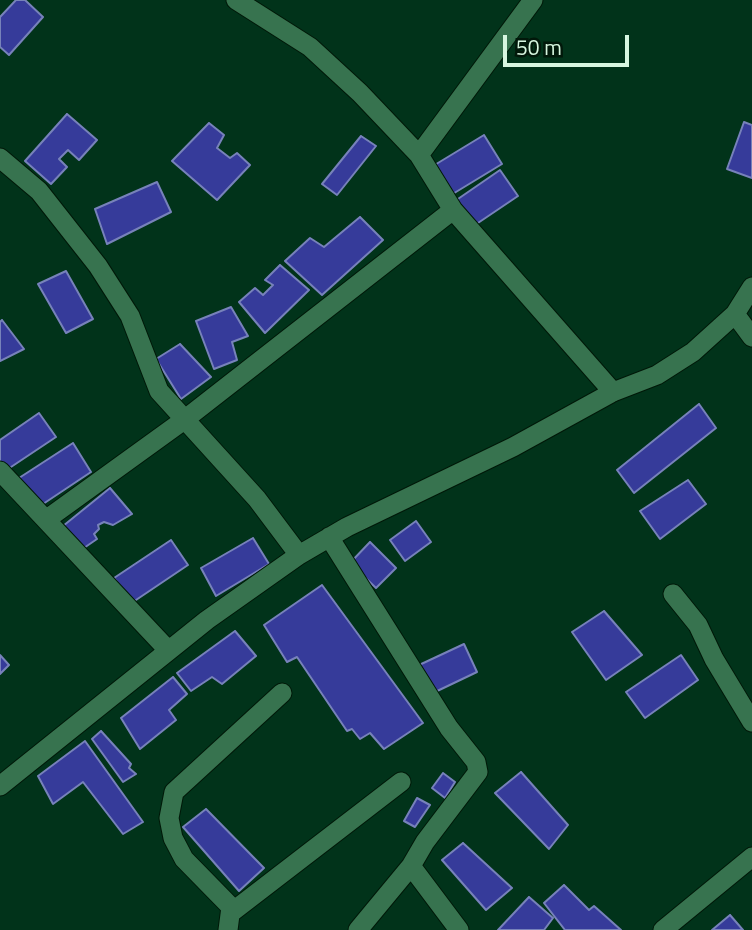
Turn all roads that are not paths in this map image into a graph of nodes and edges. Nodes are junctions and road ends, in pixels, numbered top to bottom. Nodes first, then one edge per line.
1 (236, 0) edge
2 (526, 2) edge
3 (419, 155) junction
4 (0, 158) edge
5 (453, 210) junction
6 (752, 288) edge
7 (735, 314) junction
8 (752, 337) edge
9 (612, 392) junction
10 (184, 420) junction
11 (0, 471) edge
12 (47, 519) junction
13 (329, 537) junction
14 (299, 555) junction
15 (673, 594) dead end
16 (168, 650) junction
17 (282, 693) dead end
18 (752, 722) edge
19 (401, 782) dead end
20 (0, 786) edge
21 (752, 857) edge
22 (411, 866) junction
23 (230, 921) edge
24 (358, 930) edge
25 (459, 930) edge
26 (663, 930) edge

1 - 3 street
2 - 3 street
3 - 5 street
4 - 10 street
5 - 9 street
5 - 10 street
6 - 7 street
7 - 8 street
7 - 9 street
9 - 13 street
10 - 12 street
10 - 14 street
11 - 12 street
12 - 16 street
13 - 14 street
13 - 22 street
14 - 16 street
15 - 18 street
16 - 20 street
17 - 23 street
19 - 23 street
21 - 26 street
22 - 24 street
22 - 25 street

